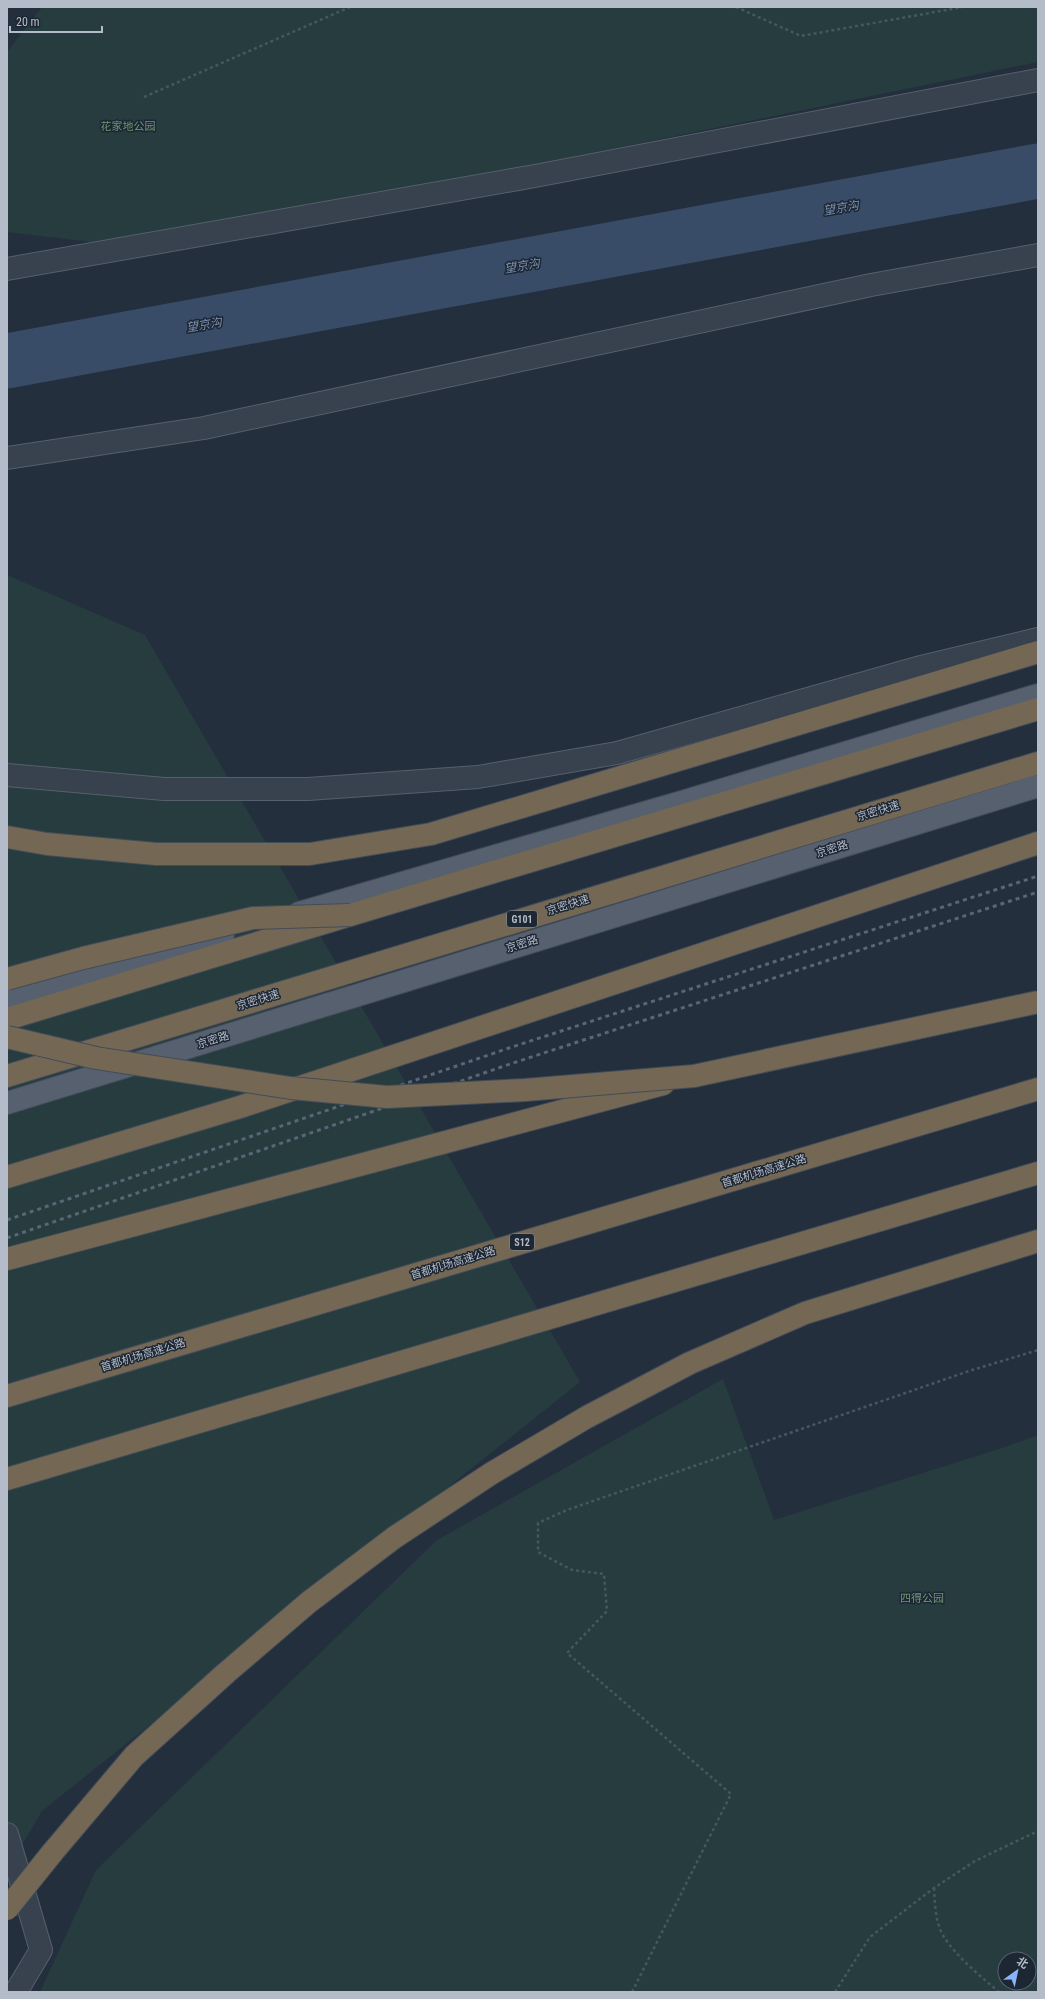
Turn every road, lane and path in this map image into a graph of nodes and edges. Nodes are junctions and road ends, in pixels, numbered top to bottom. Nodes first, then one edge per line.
1 (350, 7) edge
2 (736, 7) edge
3 (963, 7) edge
4 (1038, 80) edge
5 (144, 97) dead end
6 (1038, 256) edge
7 (7, 269) edge
8 (7, 458) edge
9 (1038, 639) edge
10 (1038, 652) edge
11 (1038, 695) edge
12 (1038, 709) edge
13 (1038, 763) edge
14 (7, 775) edge
15 (1038, 786) edge
16 (7, 837) edge
17 (1038, 843) edge
18 (350, 915) junction
19 (7, 979) edge
20 (7, 997) edge
21 (1038, 1002) edge
22 (7, 1020) edge
23 (7, 1037) edge
24 (7, 1076) edge
25 (694, 1076) junction
26 (1038, 1089) edge
27 (7, 1103) edge
28 (1038, 1173) edge
29 (7, 1177) edge
30 (1038, 1241) edge
31 (7, 1259) edge
32 (1038, 1350) edge
33 (7, 1396) edge
34 (7, 1479) edge
35 (1038, 1831) edge
36 (7, 1834) edge
37 (934, 1888) junction
38 (7, 1909) edge
39 (16, 1992) edge
40 (632, 1992) edge
41 (835, 1992) edge
42 (999, 1992) edge

1 - 5 path
2 - 3 path
4 - 7 street
6 - 8 street
9 - 14 street
10 - 16 highway
11 - 20 main road
12 - 18 highway
13 - 24 highway, 京密快速 / G101, bridge
15 - 27 main road, 京密路 / G101
17 - 29 highway
18 - 19 highway, bridge
18 - 22 highway, bridge
21 - 25 highway, bridge
23 - 25 highway, bridge
25 - 31 highway, bridge
26 - 33 highway, 首都机场高速公路 / S12
28 - 34 highway
30 - 38 highway, bridge
32 - 40 path
35 - 37 path
36 - 39 street
37 - 41 path
37 - 42 path

